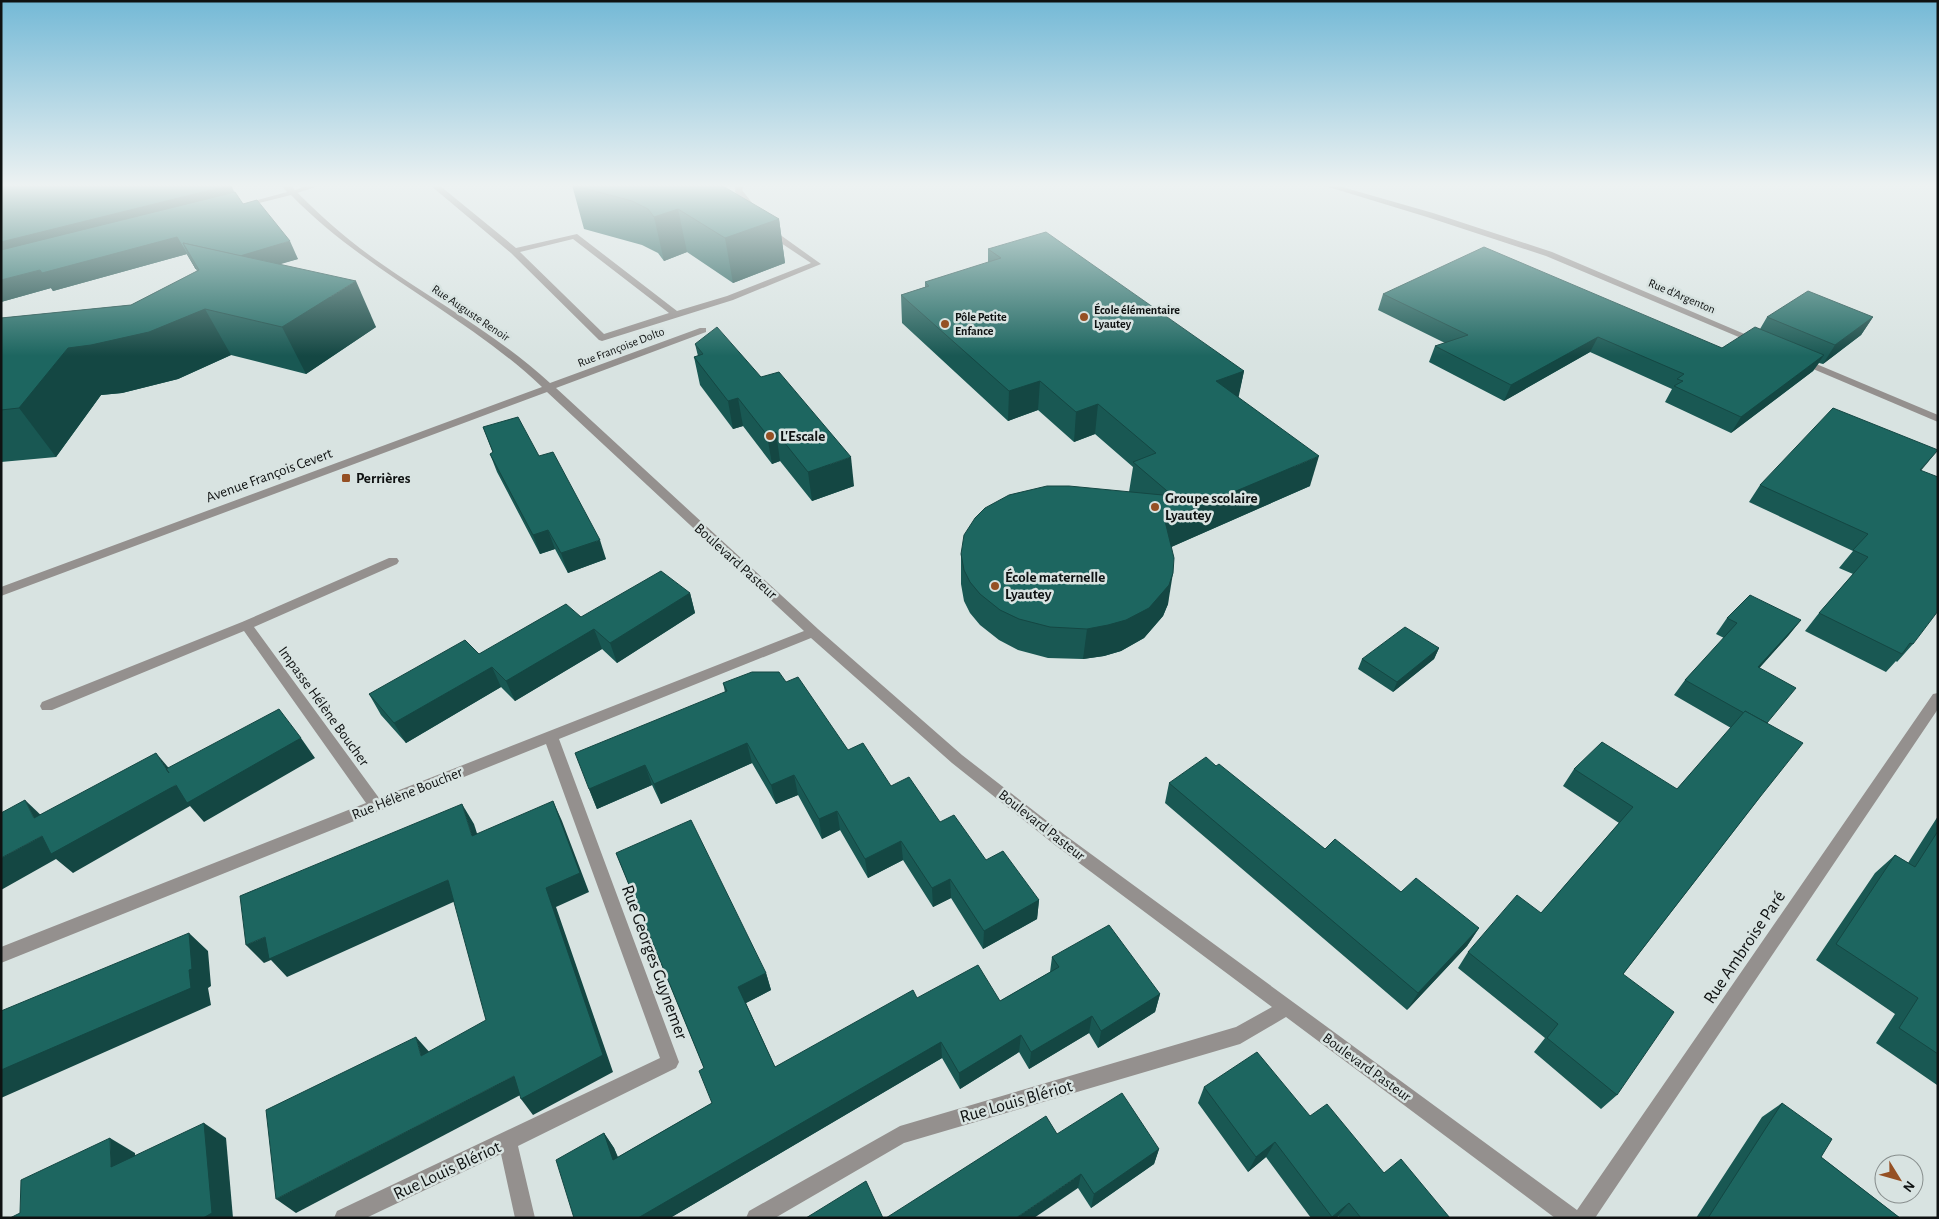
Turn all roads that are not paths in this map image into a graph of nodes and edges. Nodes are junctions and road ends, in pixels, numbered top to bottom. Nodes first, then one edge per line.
1 (345, 242) edge
2 (503, 242) edge
3 (550, 242) edge
4 (582, 242) edge
5 (784, 242) edge
6 (1512, 242) edge
7 (514, 251) junction
8 (676, 314) junction
9 (703, 330) dead end
10 (1764, 345) edge
11 (1791, 356) edge
12 (548, 388) junction
13 (1938, 419) edge
14 (393, 561) dead end
15 (1, 592) edge
16 (246, 625) junction
17 (813, 632) junction
18 (1938, 698) edge
19 (46, 706) dead end
20 (550, 735) junction
21 (376, 806) junction
22 (1, 955) edge
23 (1286, 1008) junction
24 (508, 1141) junction
25 (344, 1218) edge
26 (525, 1218) edge
27 (756, 1218) edge
28 (1572, 1218) edge
29 (1583, 1218) edge

1 - 12 street, Rue Auguste Renoir
2 - 7 street
3 - 7 street
4 - 8 street
5 - 8 street
6 - 10 street, Rue d'Argenton
7 - 8 street
9 - 12 street, Rue Françoise Dolto
11 - 13 street
12 - 15 street, Avenue François Cevert
12 - 17 street, Boulevard Pasteur
14 - 16 street
16 - 19 street
16 - 21 street, Impasse Hélène Boucher
17 - 20 street, Rue Hélène Boucher
17 - 23 street, Boulevard Pasteur
18 - 29 street, Rue Ambroise Paré
20 - 21 street, Rue Hélène Boucher
20 - 24 street, Rue Georges Guynemer
21 - 22 street, Rue Hélène Boucher
23 - 27 street, Rue Louis Blériot
23 - 28 street, Boulevard Pasteur
24 - 25 street, Rue Louis Blériot
24 - 26 street, Rue Louis Blériot

